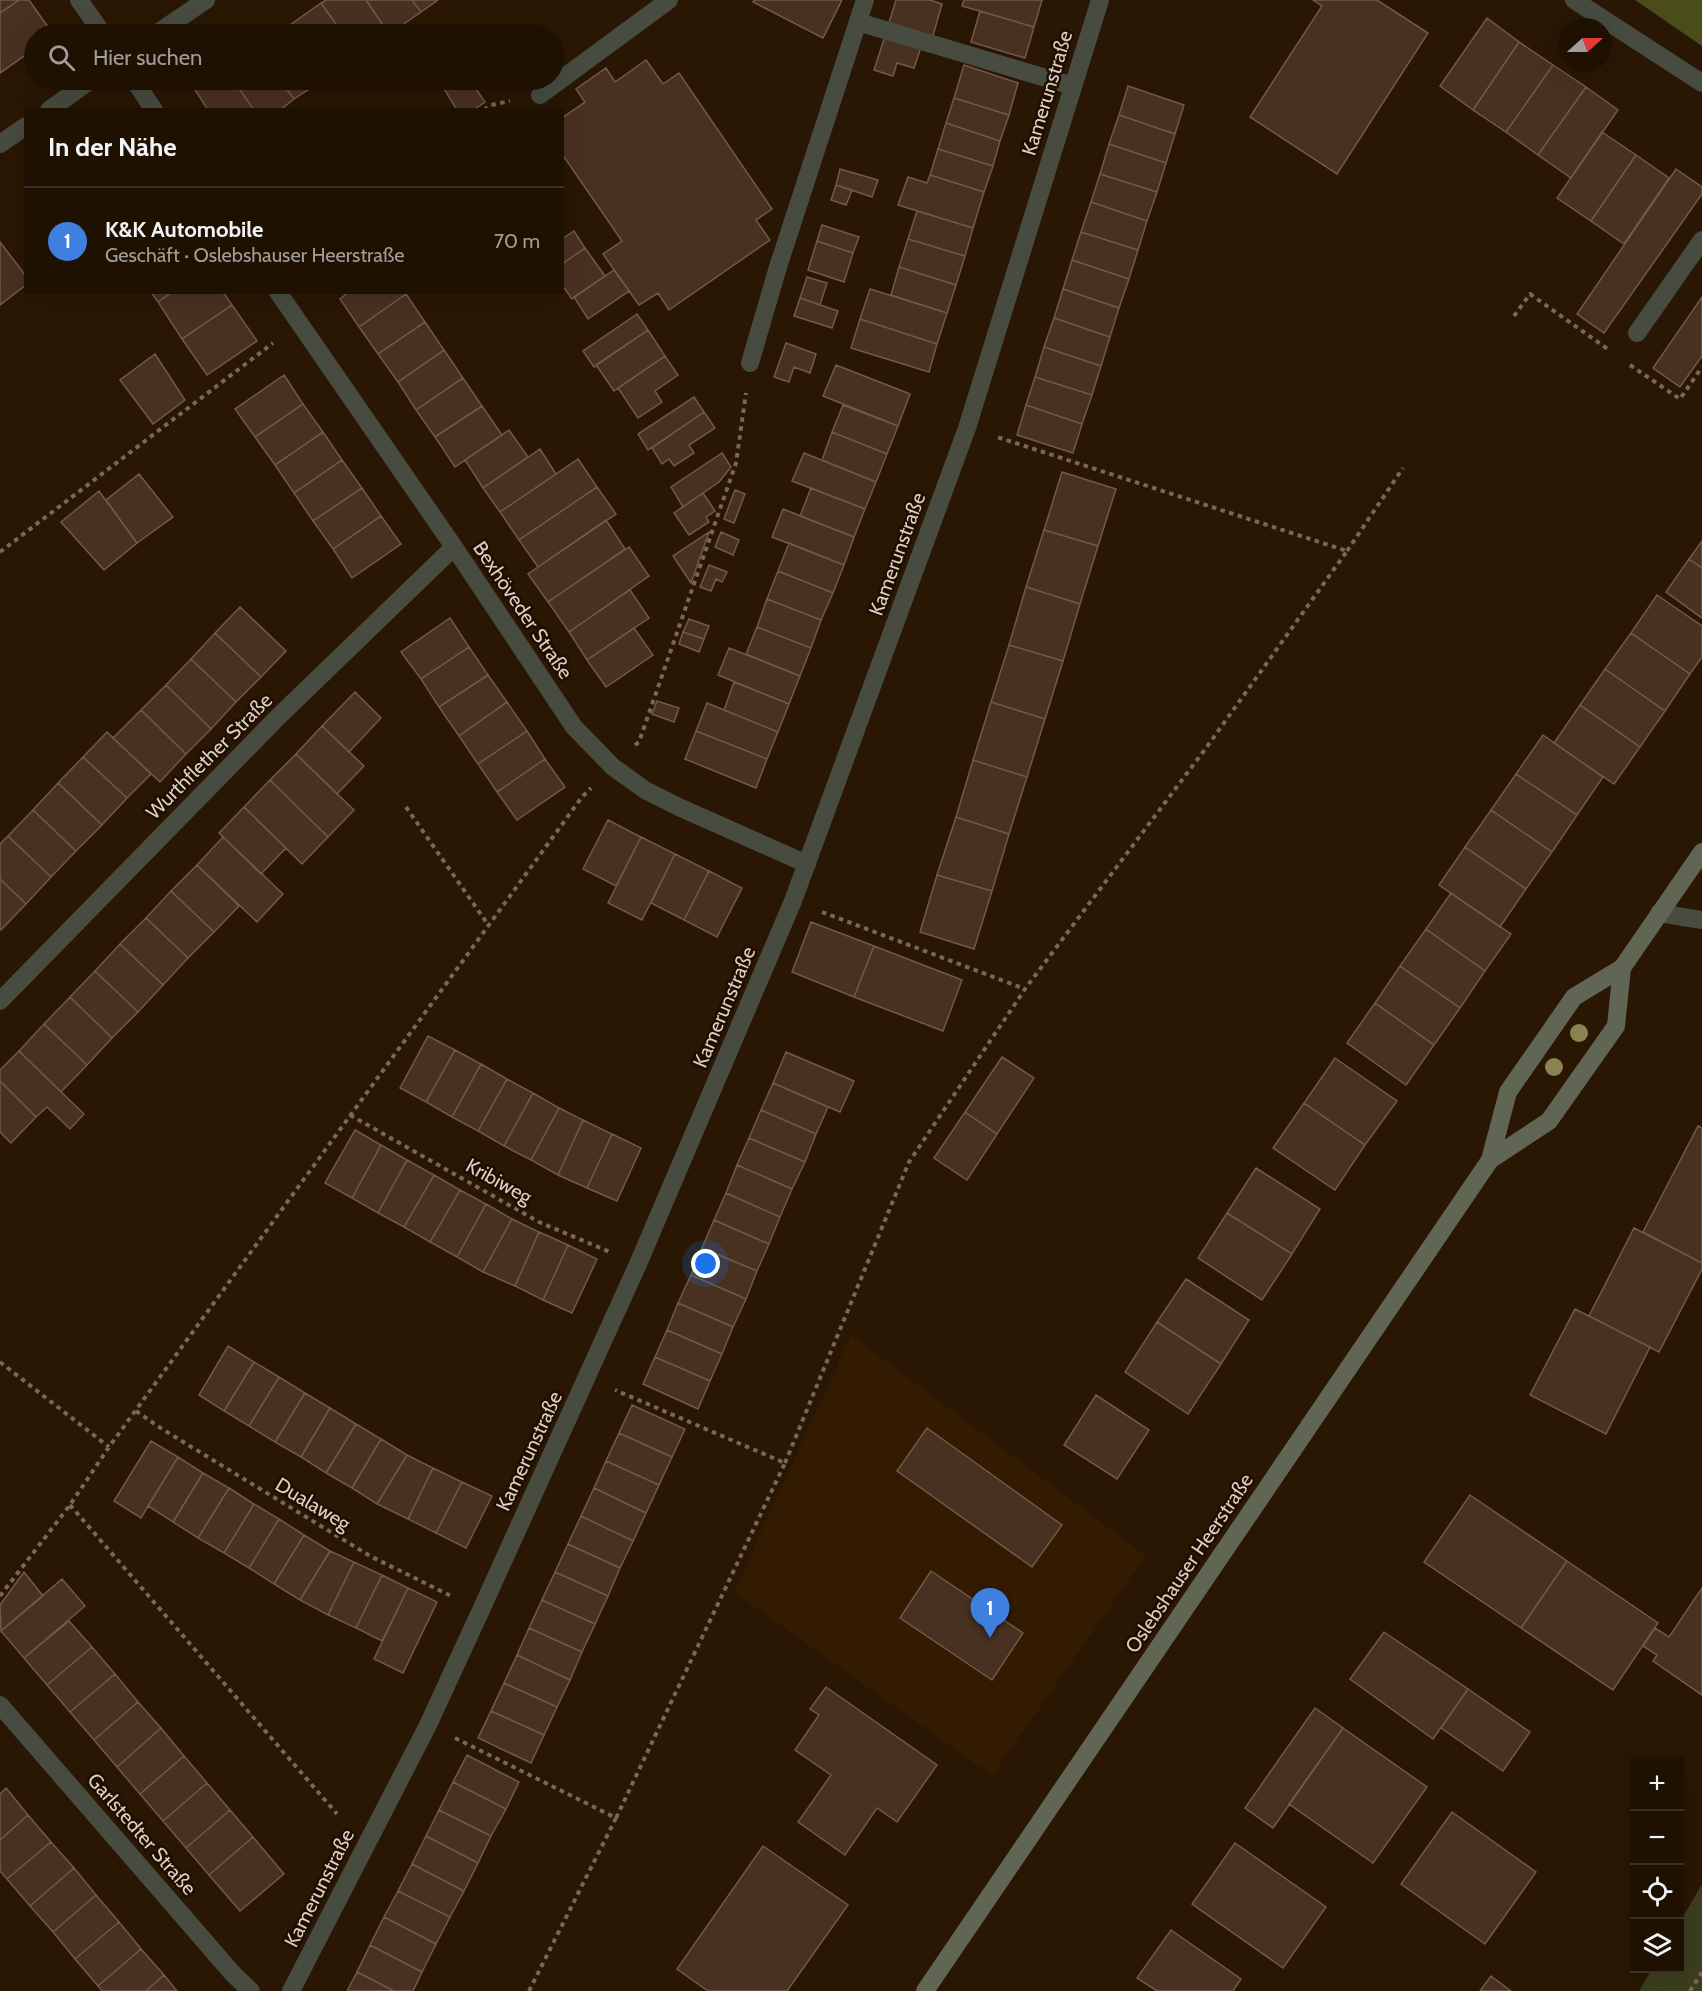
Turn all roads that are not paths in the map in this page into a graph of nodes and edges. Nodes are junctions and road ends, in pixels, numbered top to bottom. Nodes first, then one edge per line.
1 (79, 0) edge
2 (206, 0) edge
3 (669, 0) edge
4 (865, 0) edge
5 (1100, 0) edge
6 (1574, 0) edge
7 (858, 22) junction
8 (96, 24) edge
9 (171, 24) edge
10 (564, 77) edge
11 (1702, 83) edge
12 (1073, 86) junction
13 (77, 90) edge
14 (141, 90) edge
15 (547, 90) edge
16 (540, 95) dead end
17 (52, 108) edge
18 (153, 108) edge
19 (24, 127) edge
20 (0, 144) edge
21 (1702, 240) edge
22 (279, 294) edge
23 (1637, 333) dead end
24 (750, 363) road end
25 (454, 547) junction
26 (1702, 852) edge
27 (807, 864) junction
28 (1659, 914) junction
29 (1702, 920) edge
30 (1622, 968) junction
31 (0, 1001) edge
32 (1490, 1160) junction
33 (0, 1705) edge
34 (251, 1991) edge
35 (291, 1991) edge
36 (925, 1991) edge

1 - 8 street
2 - 9 street
3 - 10 street
4 - 7 street
5 - 12 street, Kamerunstraße
6 - 11 street
7 - 12 street
7 - 24 street
12 - 27 street, Kamerunstraße
13 - 17 street
14 - 18 street
15 - 16 street
19 - 20 street
21 - 23 street
22 - 25 street, Bexhöveder Straße
25 - 27 street, Bexhöveder Straße
25 - 31 street, Wurthflether Straße
26 - 28 main road, Oslebshauser Heerstraße
27 - 35 street, Kamerunstraße
28 - 29 street
28 - 30 main road, Oslebshauser Heerstraße
30 - 32 main road, Oslebshauser Heerstraße
30 - 32 main road, Oslebshauser Heerstraße
32 - 36 main road, Oslebshauser Heerstraße
33 - 34 street, Garlstedter Straße

